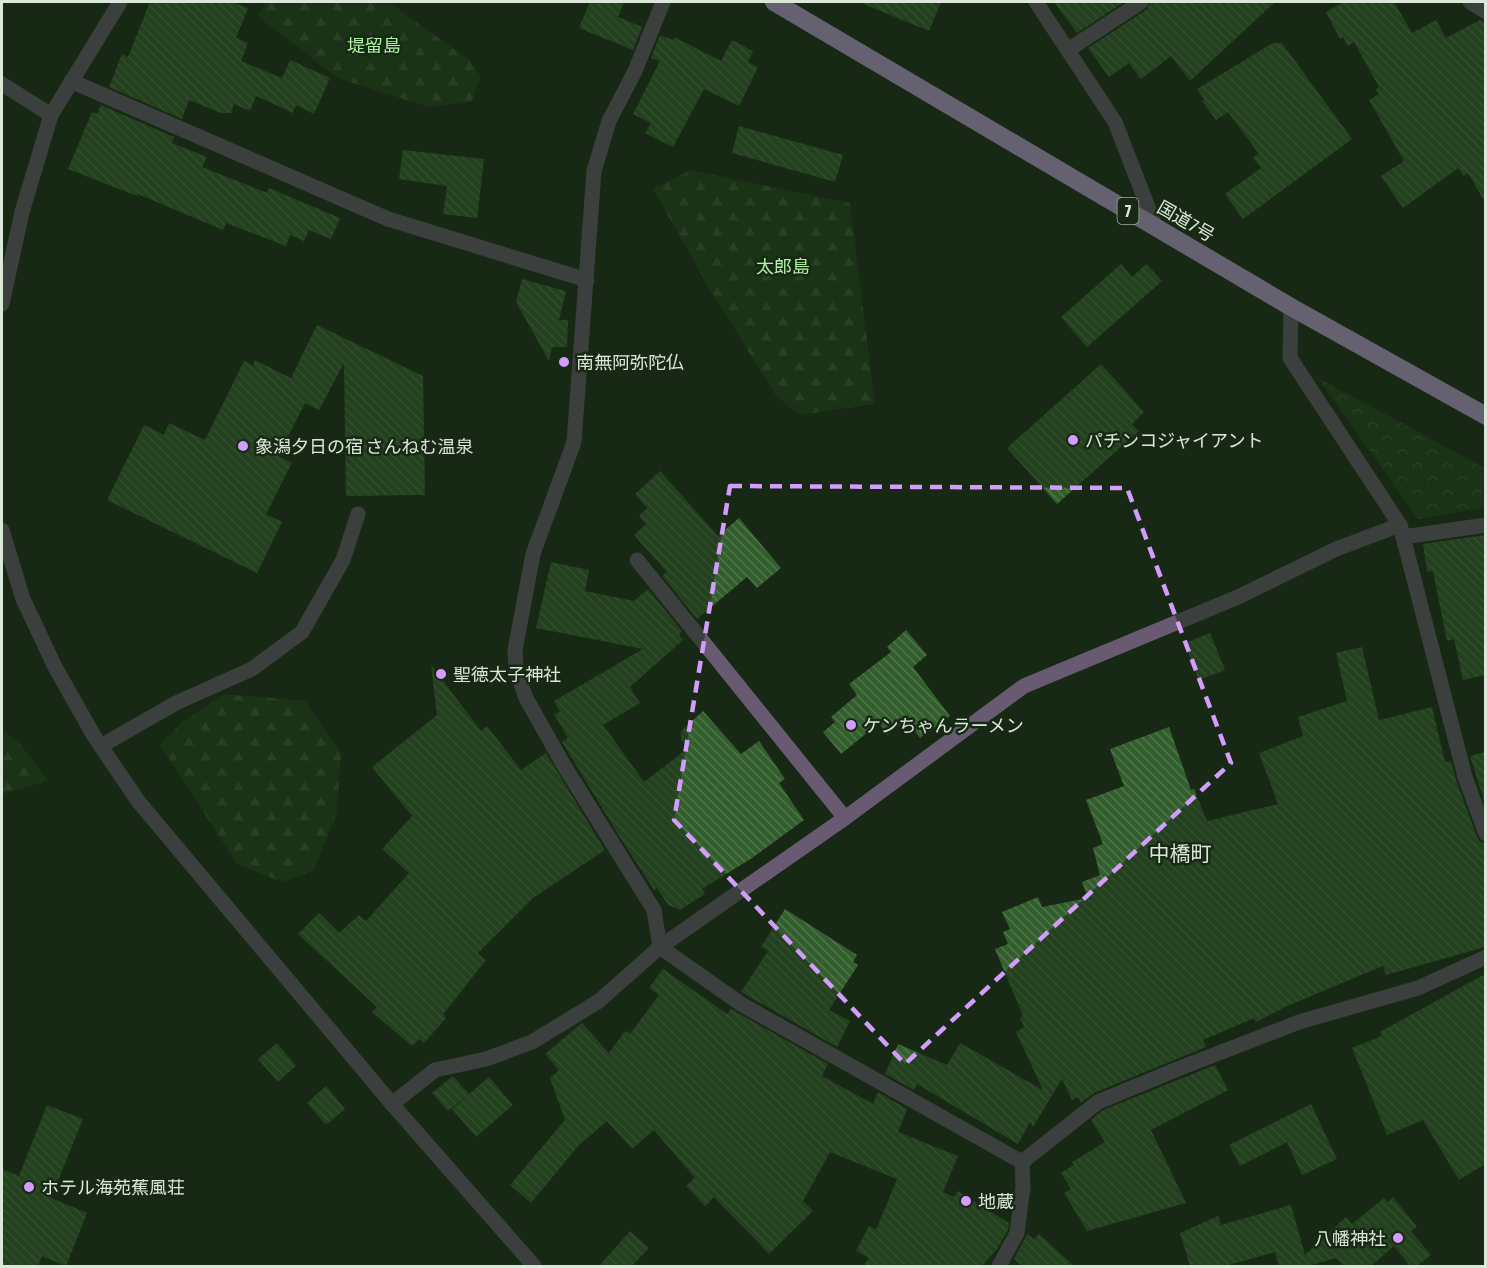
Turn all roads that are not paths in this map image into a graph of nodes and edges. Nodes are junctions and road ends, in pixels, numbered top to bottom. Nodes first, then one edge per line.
1 (120, 2) edge
2 (663, 2) edge
3 (774, 2) edge
4 (1036, 2) edge
5 (1141, 2) edge
6 (1470, 2) edge
7 (1485, 12) edge
8 (1068, 50) junction
9 (71, 81) junction
10 (2, 84) edge
11 (51, 115) junction
12 (1156, 228) junction
13 (587, 280) junction
14 (2, 304) edge
15 (1291, 307) junction
16 (1485, 416) edge
17 (358, 513) dead end
18 (1485, 525) edge
19 (2, 530) edge
20 (1402, 531) junction
21 (637, 560) dead end
22 (101, 746) junction
23 (845, 818) junction
24 (1484, 827) edge
25 (660, 947) junction
26 (1485, 957) edge
27 (392, 1104) junction
28 (1022, 1162) junction
29 (534, 1266) edge
30 (999, 1266) edge

1 - 9 street
2 - 13 street
3 - 12 highway, 国道7号 / 7
4 - 8 street
5 - 8 street
6 - 7 street
8 - 12 street
9 - 11 street
9 - 13 street
10 - 11 street
11 - 14 street
12 - 15 highway, 国道7号 / 7
13 - 25 street
15 - 16 highway, 国道7号 / 7
15 - 20 street
17 - 22 street
18 - 20 street
19 - 22 street
20 - 23 street
20 - 24 street
21 - 23 street
22 - 27 street
23 - 25 street
25 - 27 street
25 - 28 street
26 - 28 street
27 - 29 street
28 - 30 street

